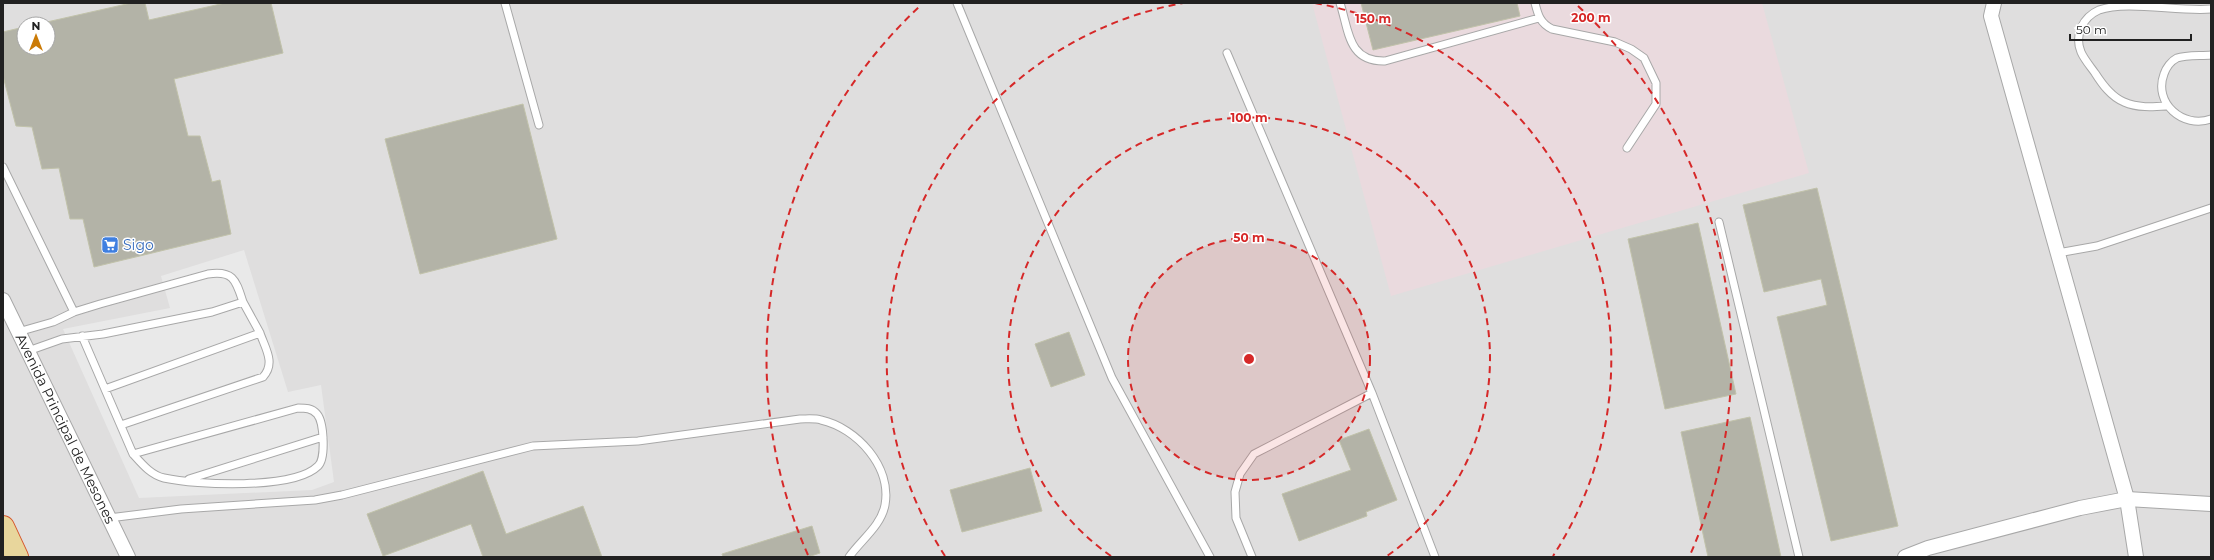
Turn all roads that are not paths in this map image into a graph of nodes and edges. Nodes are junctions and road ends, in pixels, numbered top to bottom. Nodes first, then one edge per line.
1 (505, 3) edge
2 (957, 3) edge
3 (1340, 3) edge
4 (1535, 3) edge
5 (1994, 3) edge
6 (2211, 9) edge
7 (1539, 18) junction
8 (1227, 53) dead end
9 (2211, 55) edge
10 (2166, 106) junction
11 (2211, 119) edge
12 (539, 126) dead end
13 (1627, 148) dead end
14 (3, 167) edge
15 (2211, 208) edge
16 (1719, 222) dead end
17 (2058, 253) junction
18 (3, 300) edge
19 (244, 302) junction
20 (74, 312) junction
21 (18, 332) junction
22 (260, 333) junction
23 (82, 336) junction
24 (28, 351) junction
25 (105, 389) junction
26 (1372, 393) junction
27 (121, 425) junction
28 (323, 438) junction
29 (133, 454) junction
30 (185, 480) junction
31 (2127, 499) junction
32 (2211, 504) edge
33 (109, 518) junction
34 (3, 527) edge
35 (18, 557) edge
36 (128, 557) edge
37 (849, 557) edge
38 (1210, 557) edge
39 (1252, 557) edge
40 (1435, 557) edge
41 (1799, 557) edge
42 (1905, 557) edge
43 (2136, 557) edge

1 - 12 lane
2 - 38 lane
3 - 7 lane
4 - 7 lane
5 - 17 street
6 - 10 lane
7 - 13 lane
8 - 26 lane
9 - 10 lane
10 - 11 lane
14 - 20 lane
15 - 17 lane
16 - 41 lane
17 - 31 street
18 - 21 street, Avenida Principal de Mesones
19 - 20 lane
19 - 22 lane
19 - 23 lane
20 - 21 lane
21 - 24 street, Avenida Principal de Mesones
22 - 25 lane
22 - 27 lane
23 - 24 lane
23 - 25 lane
24 - 33 street, Avenida Principal de Mesones
25 - 27 lane
26 - 39 lane
26 - 40 lane
27 - 29 lane
28 - 29 lane
28 - 30 lane
28 - 30 lane
29 - 30 lane
31 - 32 street
31 - 42 street
31 - 43 street
33 - 36 street, Avenida Principal de Mesones
33 - 37 lane
34 - 35 highway

